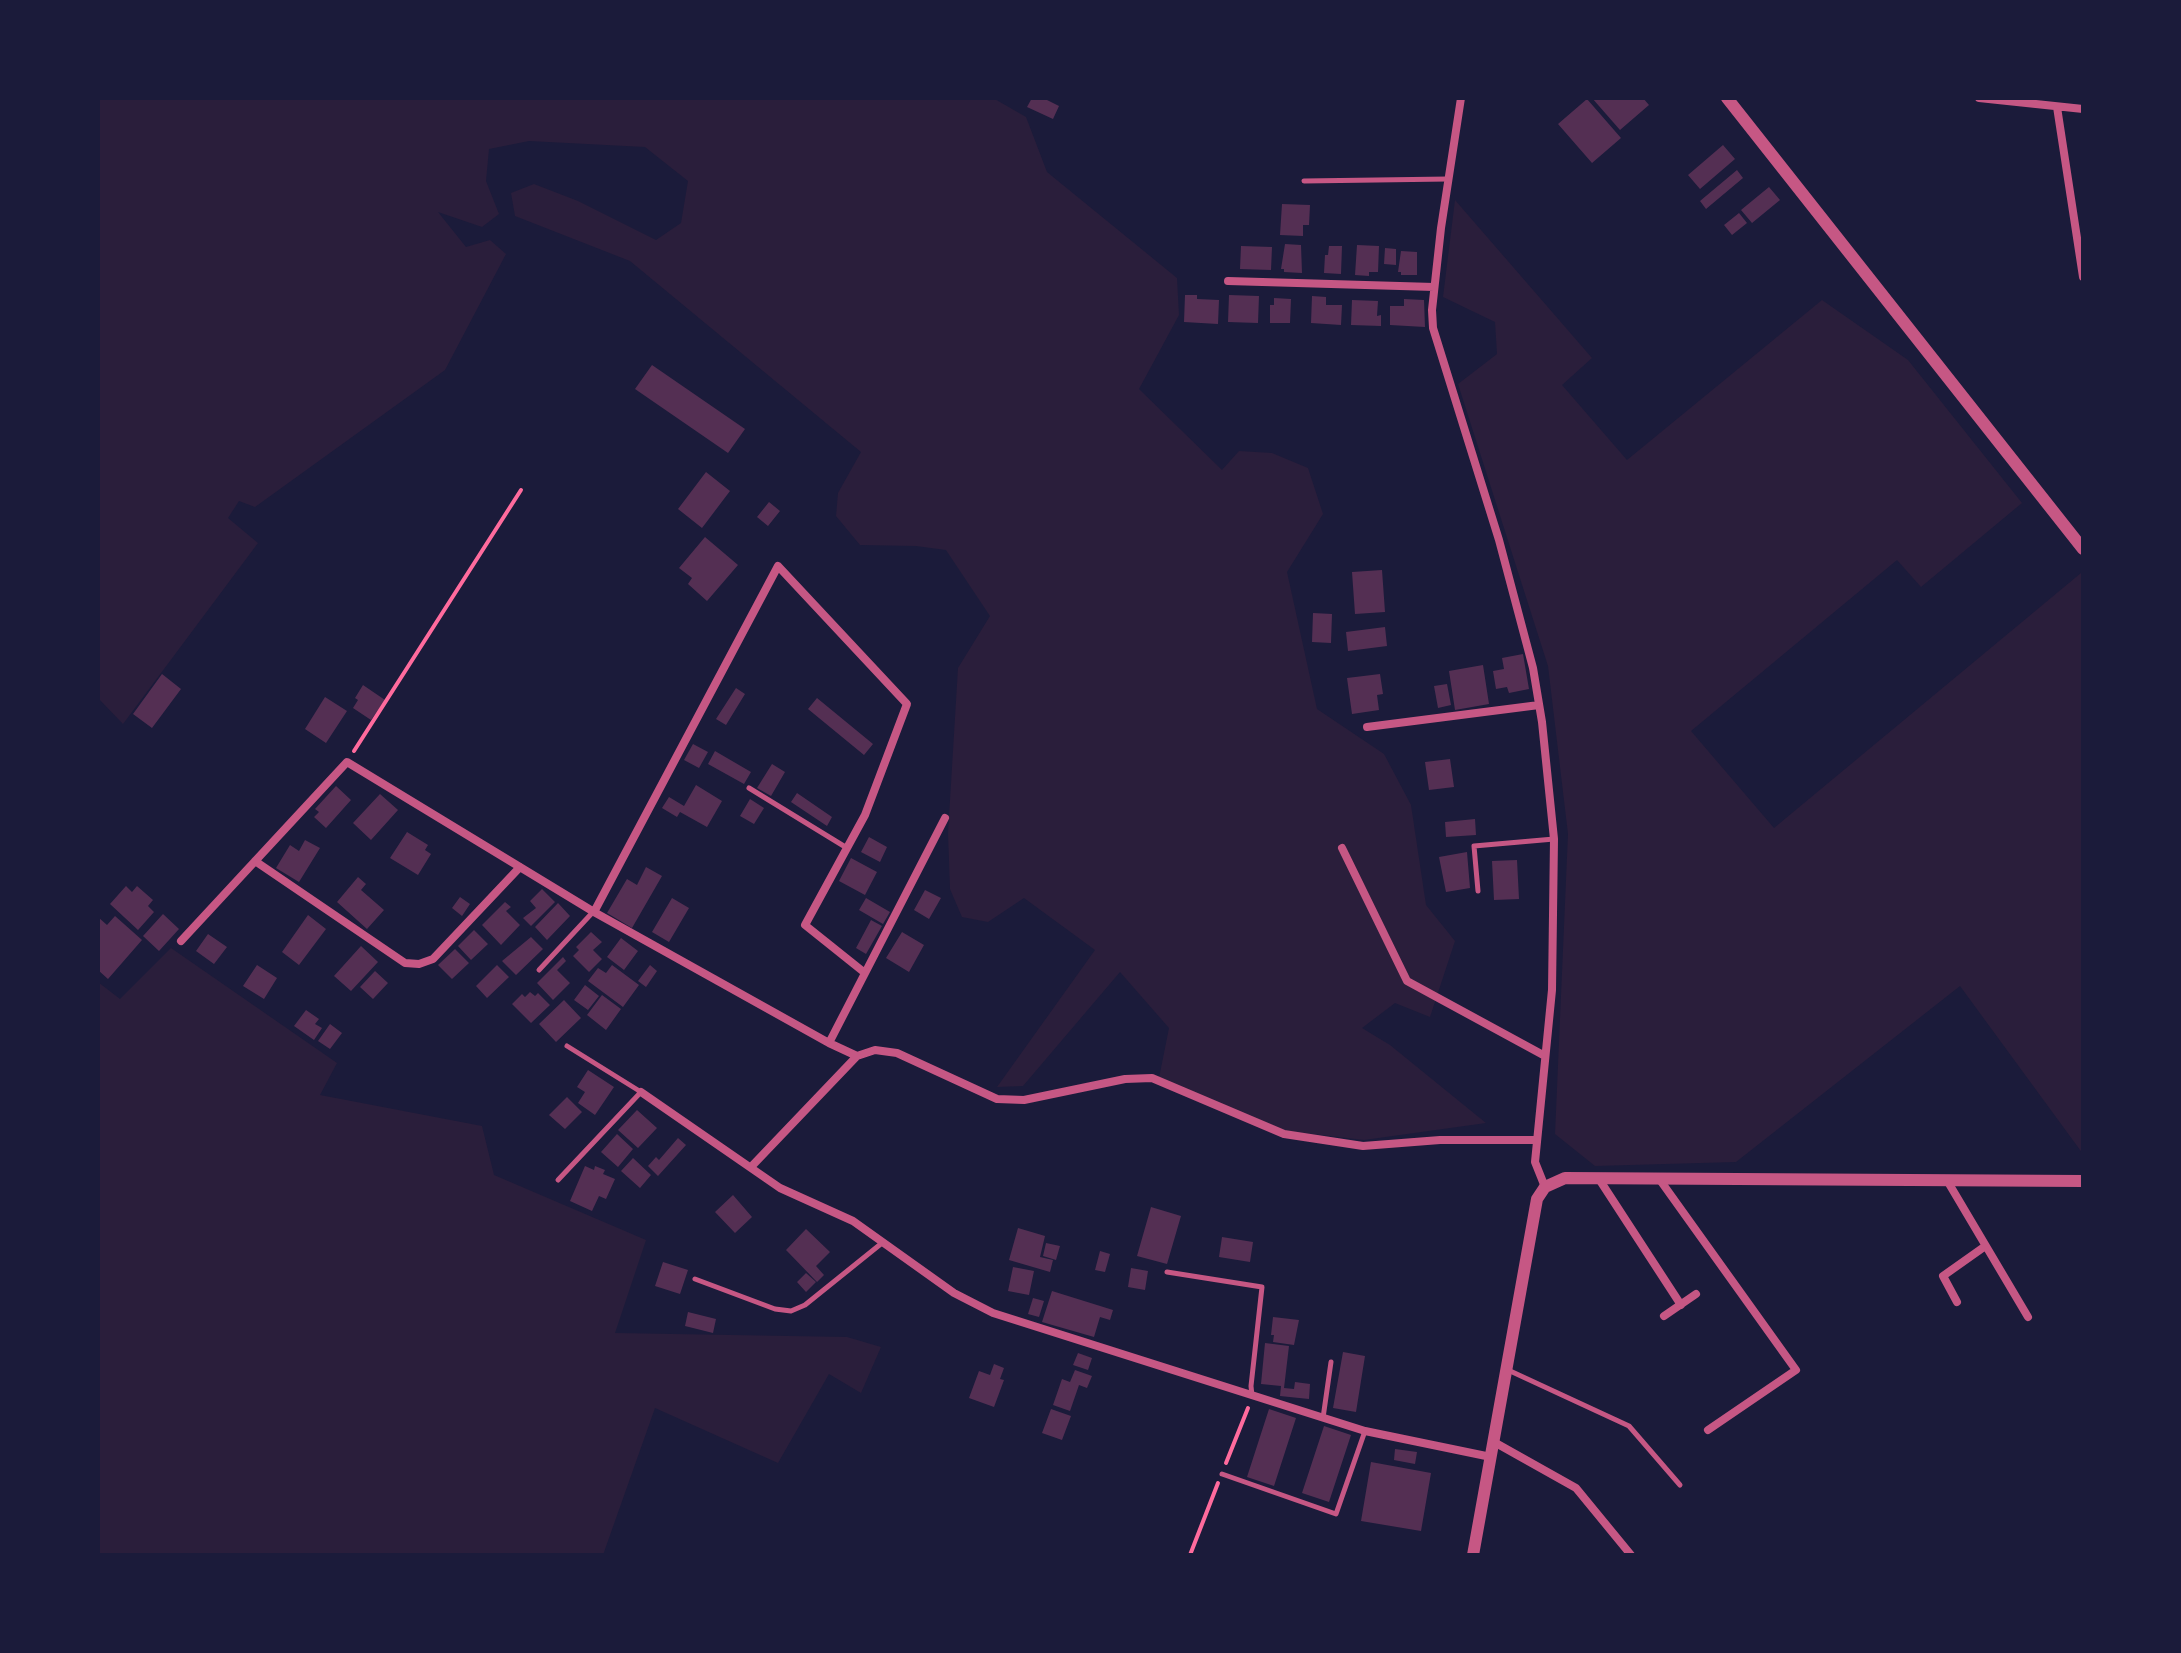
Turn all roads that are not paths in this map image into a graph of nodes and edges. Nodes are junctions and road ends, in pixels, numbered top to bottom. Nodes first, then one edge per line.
1 (1461, 98) edge
2 (1727, 98) edge
3 (1979, 98) edge
4 (2055, 103) edge
5 (2083, 109) edge
6 (1448, 179) junction
7 (1304, 181) dead end
8 (2083, 277) edge
9 (1228, 281) dead end
10 (1434, 287) junction
11 (2083, 549) edge
12 (1539, 705) junction
13 (1367, 727) dead end
14 (749, 788) dead end
15 (945, 818) dead end
16 (1554, 839) junction
17 (847, 848) junction
18 (1342, 848) dead end
19 (255, 861) junction
20 (520, 867) junction
21 (1478, 891) dead end
22 (594, 912) junction
23 (181, 941) dead end
24 (539, 970) dead end
25 (865, 973) junction
26 (829, 1043) junction
27 (567, 1046) dead end
28 (857, 1056) junction
29 (1545, 1056) junction
30 (641, 1092) junction
31 (1537, 1140) junction
32 (751, 1167) junction
33 (1599, 1179) junction
34 (558, 1180) dead end
35 (1660, 1180) junction
36 (2083, 1181) edge
37 (1948, 1182) junction
38 (1545, 1187) junction
39 (882, 1243) junction
40 (1984, 1247) junction
41 (1167, 1272) dead end
42 (695, 1279) dead end
43 (1696, 1294) dead end
44 (1957, 1302) dead end
45 (1681, 1305) junction
46 (1664, 1316) dead end
47 (2028, 1317) dead end
48 (1331, 1362) dead end
49 (1507, 1369) junction
50 (1252, 1396) junction
51 (1323, 1418) junction
52 (1708, 1430) dead end
53 (1365, 1431) junction
54 (1494, 1442) junction
55 (1491, 1457) junction
56 (1222, 1474) dead end
57 (1680, 1485) dead end
58 (1473, 1555) edge
59 (1631, 1555) edge

1 - 6 street
2 - 11 street
3 - 4 street
4 - 5 street
4 - 8 street
6 - 7 lane
6 - 10 street
9 - 10 street
10 - 12 street
12 - 13 street
12 - 16 street
14 - 17 lane
15 - 25 street
16 - 21 lane
16 - 29 street
17 - 22 street
17 - 25 street
18 - 29 street
19 - 20 street
19 - 20 street
19 - 23 street
20 - 22 street
22 - 24 lane
22 - 26 street
25 - 26 street
26 - 28 street
27 - 30 lane
28 - 31 street
28 - 32 street
29 - 31 street
30 - 32 street
30 - 34 lane
31 - 38 street
32 - 39 street
33 - 35 street
33 - 38 street
33 - 45 street
35 - 37 street
35 - 52 street
36 - 37 street
37 - 40 street
38 - 49 street
39 - 42 lane
39 - 50 street
40 - 44 street
40 - 47 street
41 - 50 lane
43 - 45 street
45 - 46 street
48 - 51 lane
49 - 54 street
49 - 57 lane
50 - 51 street
51 - 53 street
53 - 55 street
53 - 56 lane
54 - 55 street
54 - 59 street
55 - 58 street

